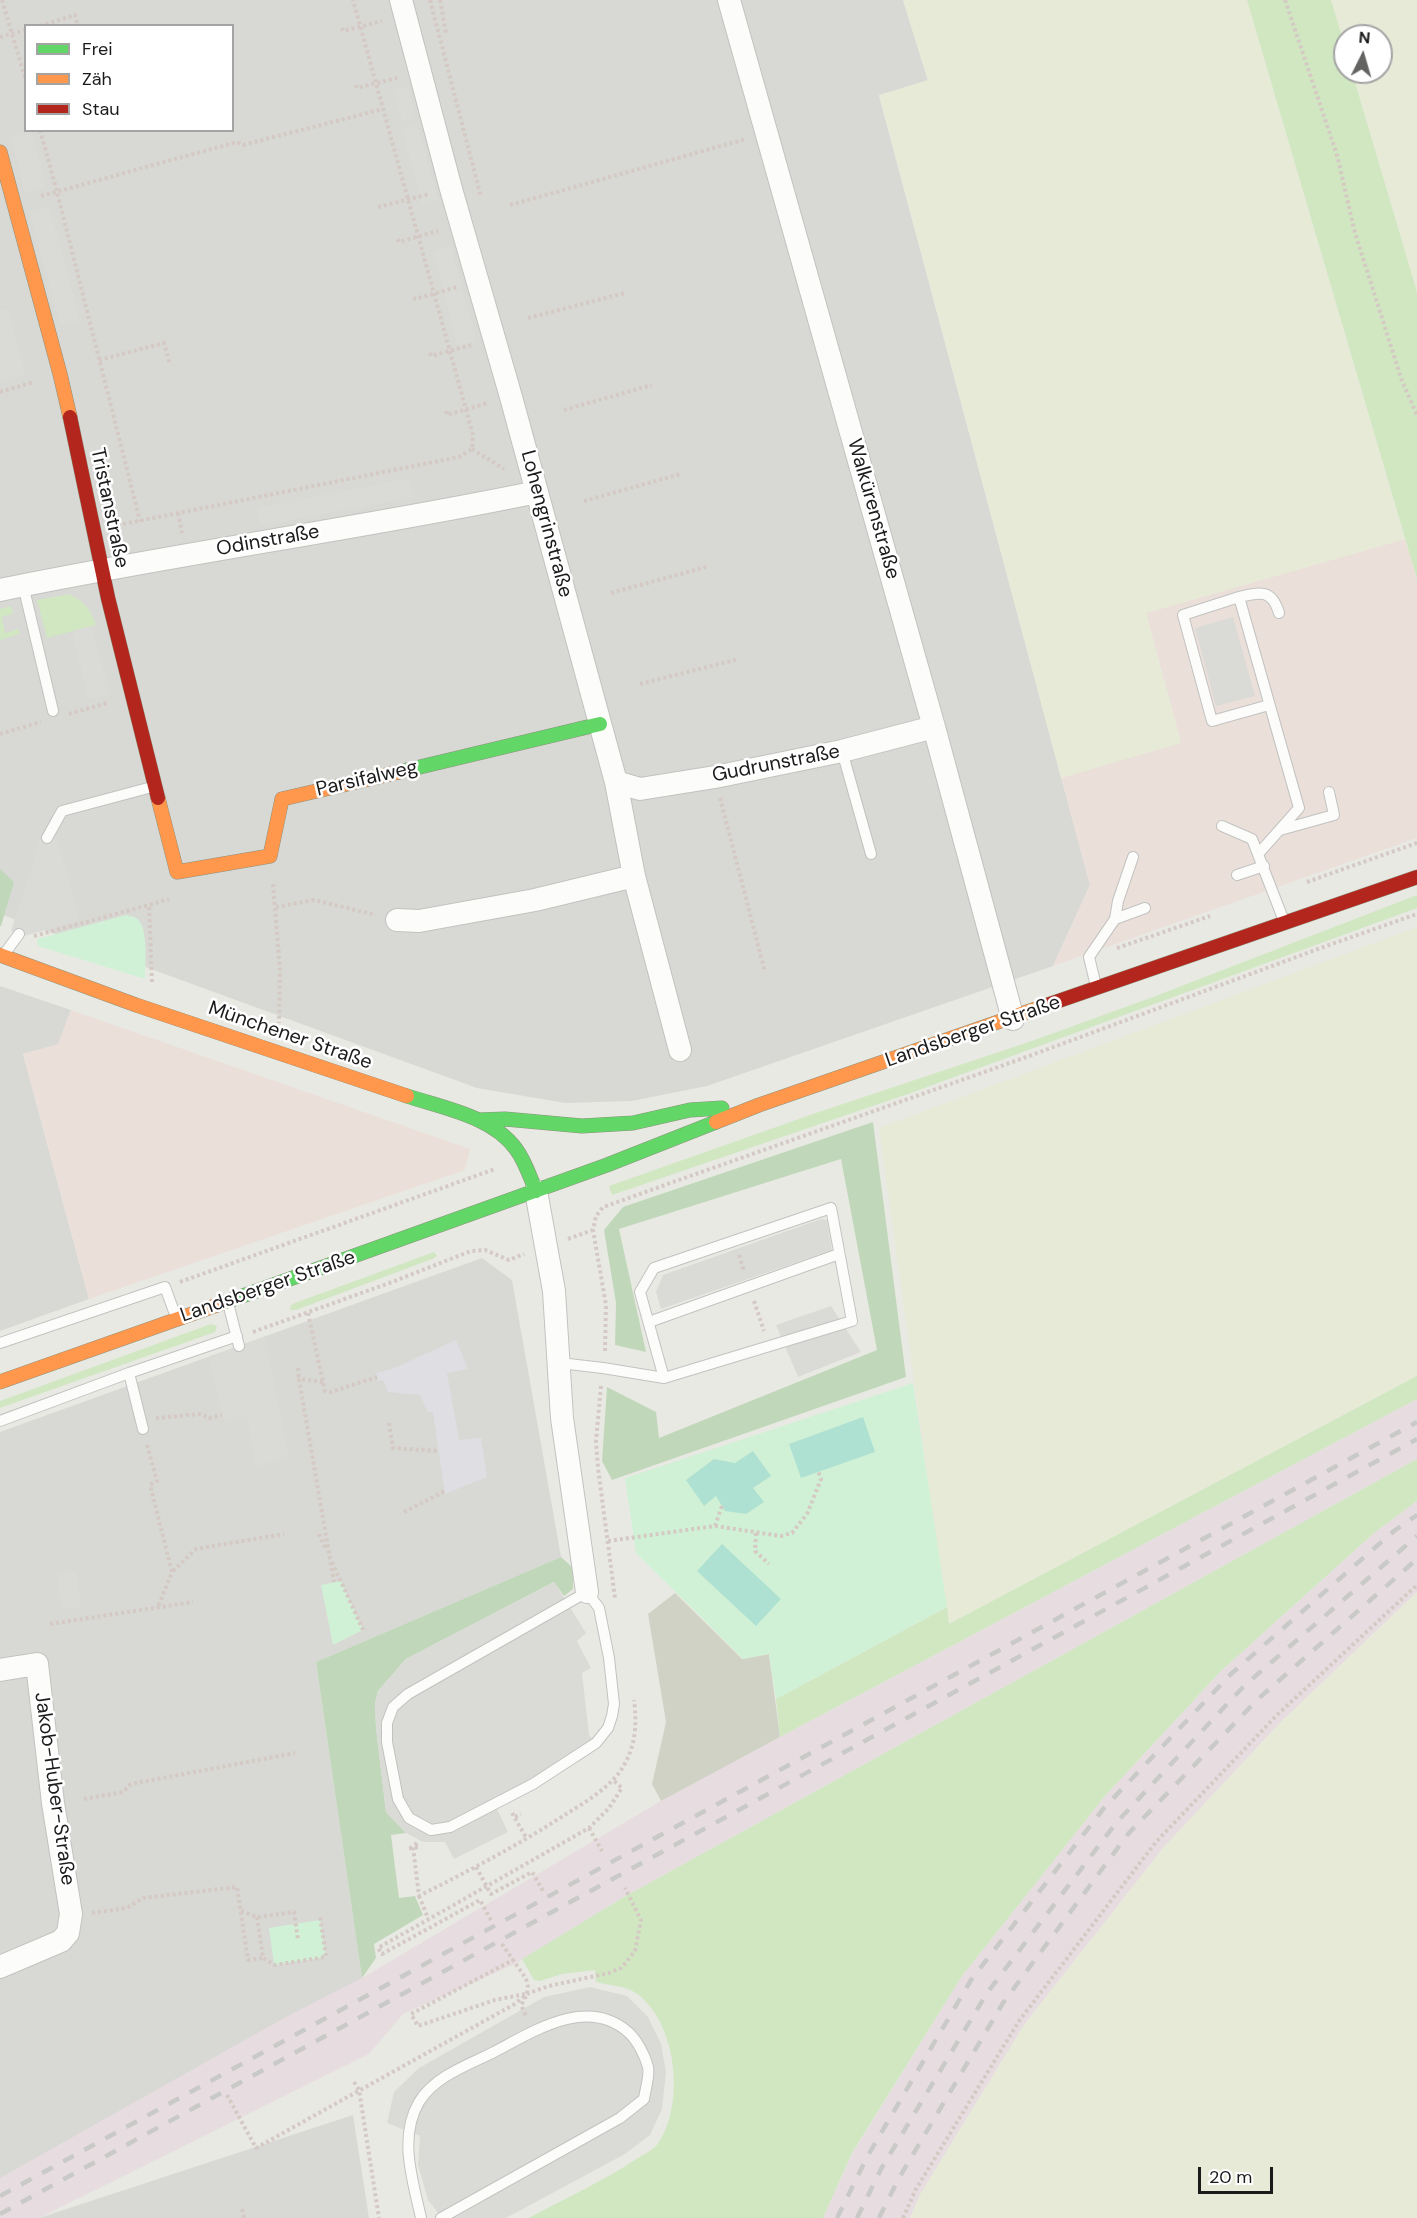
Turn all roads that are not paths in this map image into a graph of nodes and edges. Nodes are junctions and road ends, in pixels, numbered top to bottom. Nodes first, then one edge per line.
1 (729, 0) edge
2 (403, 8) edge
3 (0, 152) edge
4 (537, 492) junction
5 (102, 569) junction
6 (23, 585) junction
7 (0, 590) edge
8 (1239, 597) junction
9 (1279, 613) dead end
10 (1269, 705) junction
11 (53, 711) dead end
12 (600, 724) junction
13 (934, 728) junction
14 (842, 751) junction
15 (616, 782) junction
16 (155, 786) junction
17 (1329, 792) dead end
18 (1222, 826) dead end
19 (1280, 830) junction
20 (47, 838) dead end
21 (1259, 853) junction
22 (871, 854) dead end
23 (1133, 857) dead end
24 (1264, 866) junction
25 (177, 872) joint
26 (1237, 875) dead end
27 (634, 876) junction
28 (1415, 878) edge
29 (1145, 908) dead end
30 (1115, 919) junction
31 (397, 920) road end
32 (1285, 924) junction
33 (19, 934) dead end
34 (4, 952) edge
35 (1097, 989) junction
36 (1013, 1019) junction
37 (680, 1050) dead end
38 (759, 1105) junction
39 (478, 1120) junction
40 (536, 1191) junction
41 (839, 1254) junction
42 (228, 1301) junction
43 (176, 1318) junction
44 (649, 1322) junction
45 (0, 1343) edge
46 (560, 1363) junction
47 (129, 1373) junction
48 (664, 1378) junction
49 (0, 1382) edge
50 (0, 1421) edge
51 (142, 1425) road end
52 (587, 1592) junction
53 (0, 1670) edge
54 (0, 1967) edge
55 (421, 2218) edge
56 (441, 2218) edge

1 - 13 street, Walkürenstraße
2 - 4 street, Lohengrinstraße
3 - 5 street, Tristanstraße
4 - 5 street, Odinstraße
4 - 12 street, Lohengrinstraße
5 - 6 street, Odinstraße
5 - 16 street, Tristanstraße
6 - 7 street, Odinstraße
6 - 11 lane
8 - 9 lane
8 - 10 lane
8 - 10 lane
10 - 19 lane
12 - 15 street, Lohengrinstraße
12 - 25 street, Parsifalweg
13 - 14 street, Gudrunstraße
13 - 36 street, Walkürenstraße
14 - 15 street, Gudrunstraße
14 - 22 lane
15 - 27 street, Lohengrinstraße
16 - 20 lane
16 - 25 street, Tristanstraße
17 - 19 lane
18 - 21 lane
19 - 21 lane
21 - 24 lane
23 - 30 lane
24 - 26 lane
24 - 32 lane
27 - 31 street
27 - 37 street, Lohengrinstraße
28 - 32 street, Landsberger Straße
29 - 30 lane
30 - 35 lane
32 - 35 street, Landsberger Straße
33 - 34 lane
34 - 39 street, Münchener Straße
35 - 36 street, Landsberger Straße
36 - 38 street, Landsberger Straße
38 - 39 street
38 - 40 street, Landsberger Straße
39 - 40 street, Münchener Straße
40 - 42 street, Landsberger Straße
40 - 46 street
41 - 44 lane
41 - 44 lane
41 - 48 lane
42 - 43 street, Landsberger Straße
42 - 47 lane, Landsberger Straße
43 - 45 lane, Landsberger Straße
43 - 49 street, Landsberger Straße
44 - 48 lane
46 - 48 lane
46 - 52 street
47 - 50 lane, Landsberger Straße
47 - 51 lane
52 - 52 lane
53 - 54 street, Jakob-Huber-Straße
55 - 56 lane

